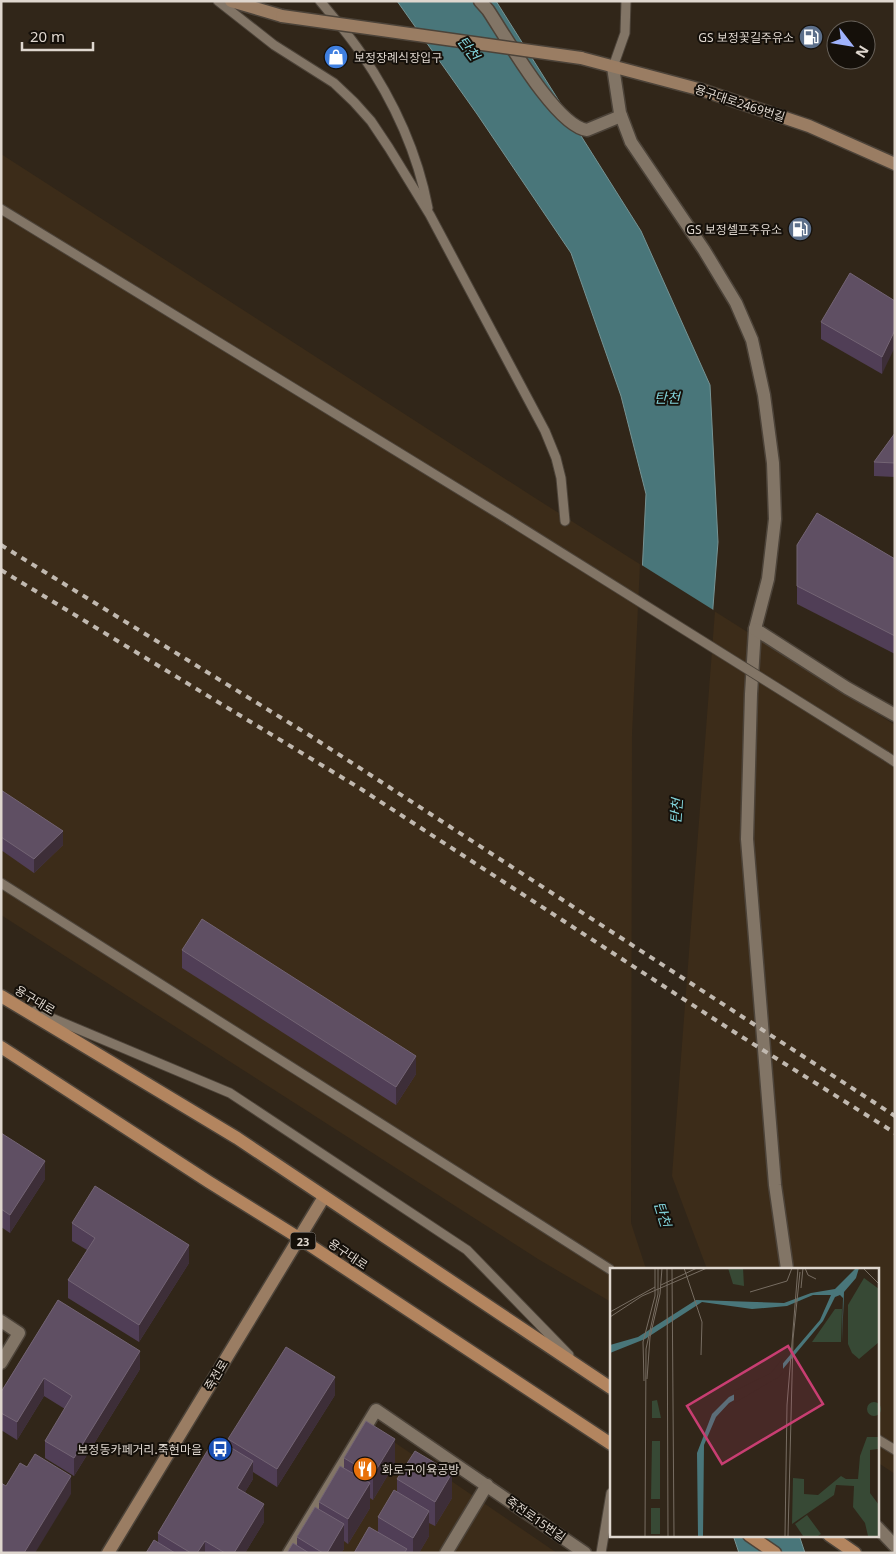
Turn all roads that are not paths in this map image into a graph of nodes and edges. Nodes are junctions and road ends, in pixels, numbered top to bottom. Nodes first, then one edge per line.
1 (218, 1) edge
2 (231, 1) edge
3 (320, 1) edge
4 (480, 1) edge
5 (626, 1) edge
6 (613, 67) junction
7 (621, 116) junction
8 (895, 164) edge
9 (1, 209) edge
10 (430, 215) junction
11 (565, 522) dead end
12 (755, 629) junction
13 (895, 715) edge
14 (895, 762) edge
15 (1, 883) edge
16 (2, 997) edge
17 (1, 1047) edge
18 (324, 1197) junction
19 (299, 1238) junction
20 (786, 1268) edge
21 (610, 1269) edge
22 (1, 1321) edge
23 (1, 1363) edge
24 (583, 1369) junction
25 (610, 1387) edge
26 (878, 1440) edge
27 (607, 1442) edge
28 (894, 1450) edge
29 (487, 1485) junction
30 (610, 1499) edge
31 (878, 1528) edge
32 (750, 1536) edge
33 (830, 1536) edge
34 (895, 1546) edge
35 (108, 1553) edge
36 (289, 1553) edge
37 (446, 1553) edge
38 (585, 1553) edge
39 (601, 1553) edge
40 (775, 1553) edge
41 (855, 1553) edge

1 - 10 lane
2 - 6 street, 용구대로2469번길, bridge
3 - 10 lane
4 - 7 street
5 - 6 lane
6 - 7 street
6 - 8 street, 용구대로2469번길
7 - 12 street
9 - 14 lane, bridge
10 - 11 lane
12 - 13 street
12 - 20 street
15 - 21 lane, bridge
16 - 18 main road, 용구대로
16 - 24 lane
17 - 19 main road, 용구대로 / 23
18 - 19 street, 죽전로
18 - 24 main road, 용구대로
19 - 27 main road, 용구대로 / 23
19 - 35 street, 죽전로
22 - 23 street
24 - 25 main road, 용구대로
26 - 28 lane
29 - 36 street, 죽전로15번길
29 - 37 street
29 - 38 street, 죽전로15번길
30 - 39 lane
31 - 34 street
32 - 40 main road
33 - 41 main road

